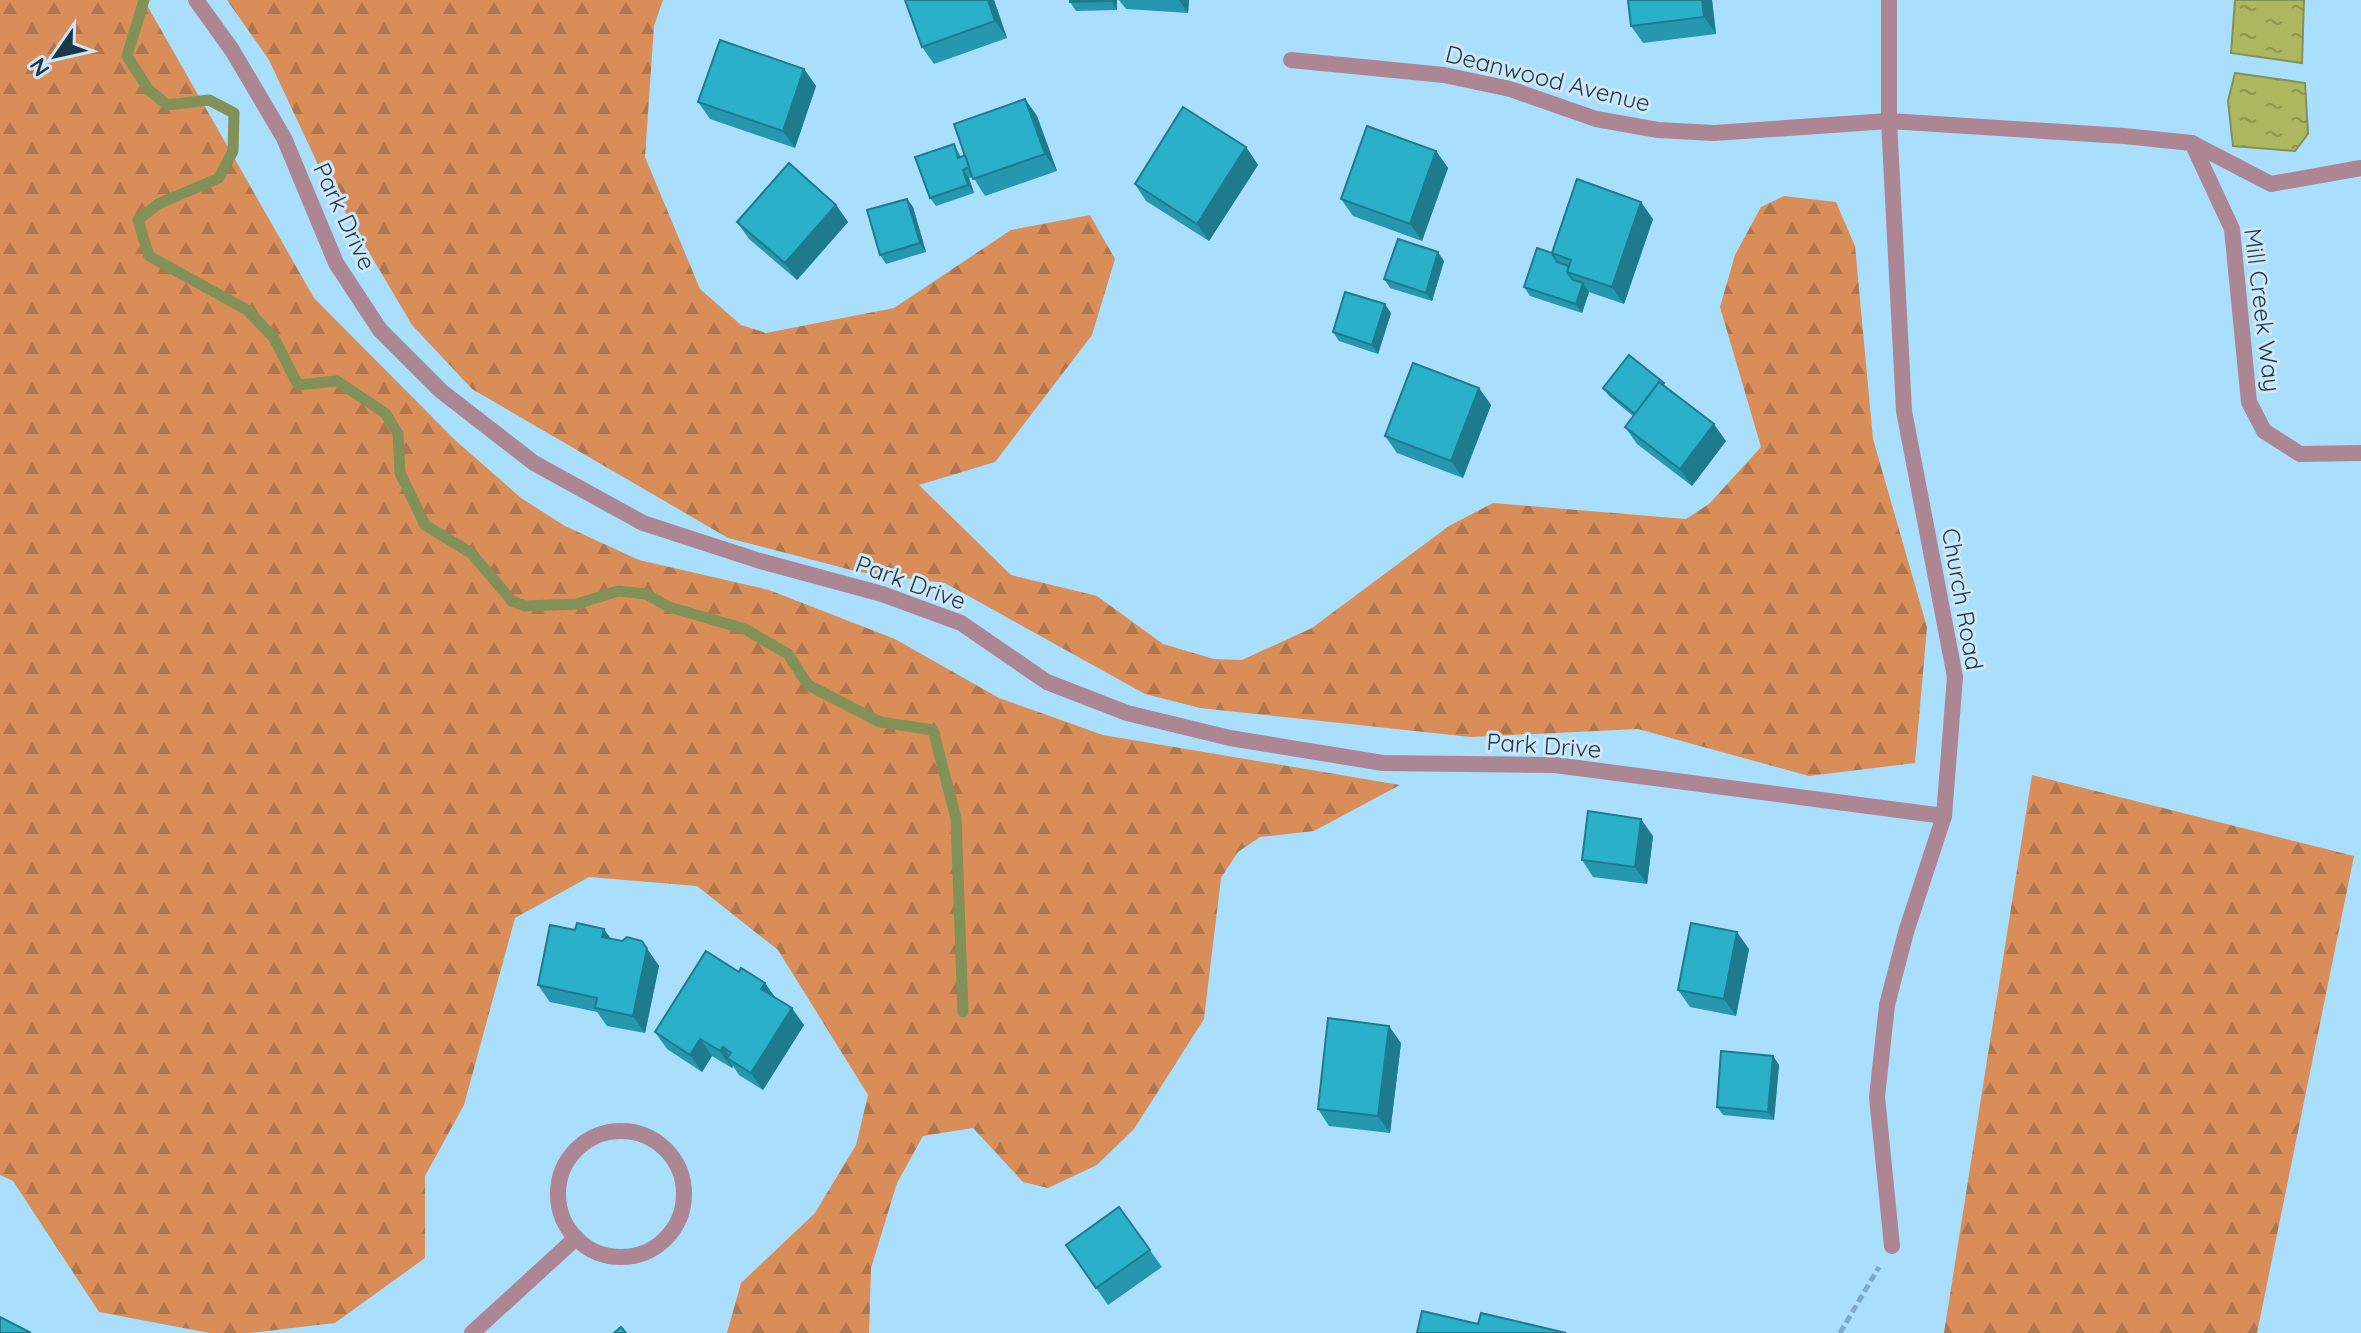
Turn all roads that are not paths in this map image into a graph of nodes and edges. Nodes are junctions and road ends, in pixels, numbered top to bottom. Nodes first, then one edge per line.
1 (196, 0) edge
2 (1889, 0) edge
3 (1291, 60) dead end
4 (1889, 121) junction
5 (2192, 143) junction
6 (2361, 168) edge
7 (2361, 453) edge
8 (1944, 816) junction
9 (576, 1238) junction
10 (1892, 1246) road end
11 (472, 1333) edge

1 - 8 street, Park Drive
2 - 4 street, Church Road
3 - 4 street, Deanwood Avenue
4 - 5 street
4 - 8 street, Church Road
5 - 6 street
5 - 7 street, Mill Creek Way
8 - 10 street, Church Road
9 - 9 street
9 - 11 street

